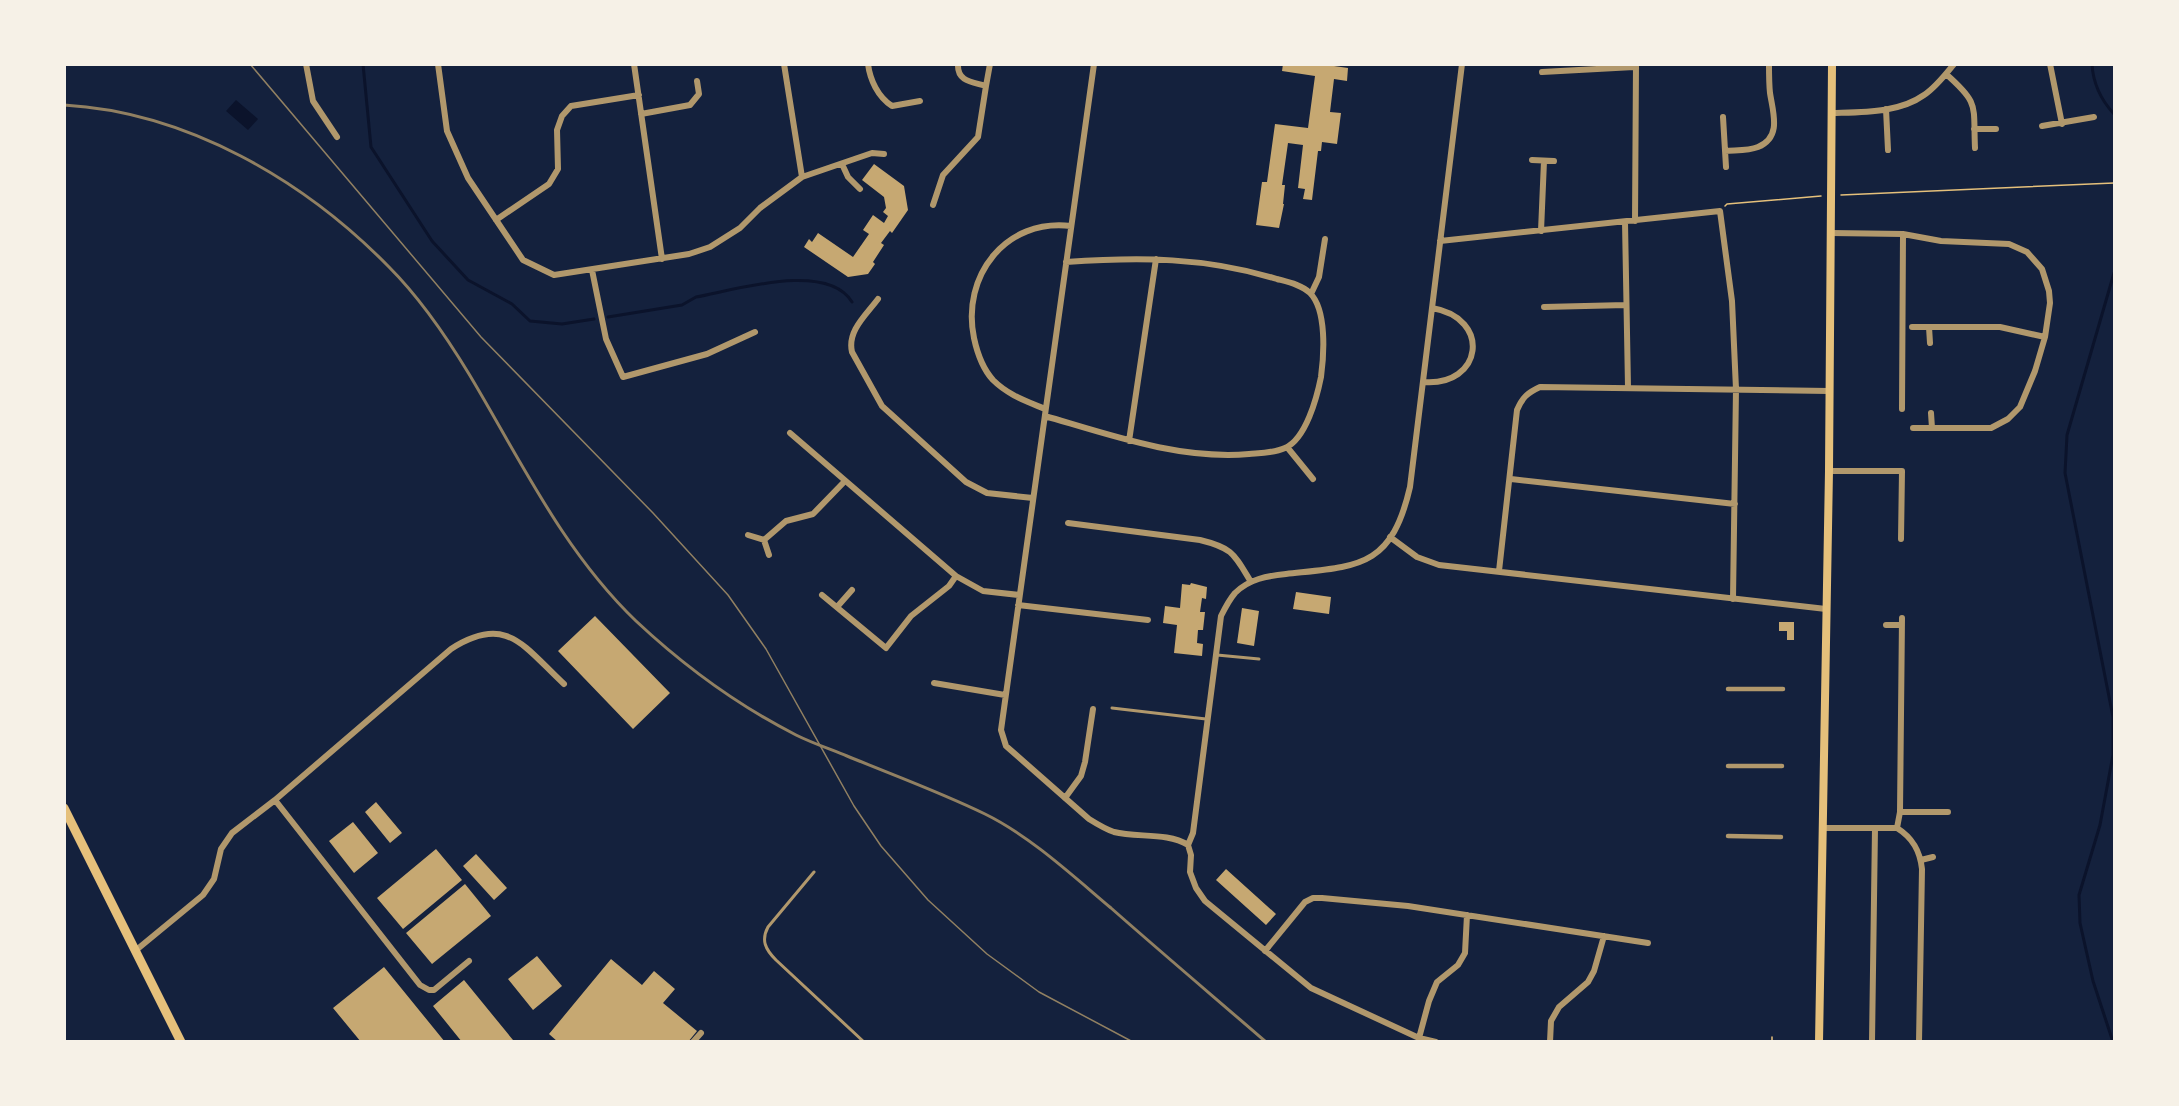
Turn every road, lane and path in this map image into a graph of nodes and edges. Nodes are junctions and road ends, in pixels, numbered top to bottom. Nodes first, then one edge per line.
1 (306, 64) edge
2 (438, 64) edge
3 (634, 64) edge
4 (784, 64) edge
5 (868, 64) edge
6 (958, 64) edge
7 (990, 64) edge
8 (1094, 64) edge
9 (1461, 64) edge
10 (1768, 64) edge
11 (1832, 64) edge
12 (1954, 64) edge
13 (2050, 64) edge
14 (1635, 66) edge
15 (1542, 72) dead end
16 (1946, 74) junction
17 (697, 81) dead end
18 (986, 86) junction
19 (639, 95) junction
20 (920, 101) dead end
21 (1886, 109) junction
22 (1832, 113) junction
23 (641, 114) junction
24 (1723, 117) dead end
25 (2094, 117) dead end
26 (2062, 124) junction
27 (2042, 126) dead end
28 (1974, 129) junction
29 (1996, 129) dead end
30 (337, 137) dead end
31 (1975, 148) dead end
32 (1888, 150) dead end
33 (1725, 152) junction
34 (884, 154) dead end
35 (1532, 160) dead end
36 (1544, 161) junction
37 (1554, 161) dead end
38 (842, 164) junction
39 (1726, 167) dead end
40 (802, 177) junction
41 (2115, 183) edge
42 (860, 189) dead end
43 (1832, 195) junction
44 (933, 205) dead end
45 (1720, 211) junction
46 (496, 220) junction
47 (1635, 220) junction
48 (1625, 222) junction
49 (1071, 226) junction
50 (1541, 231) junction
51 (1831, 232) junction
52 (1903, 234) junction
53 (1325, 239) dead end
54 (1440, 241) junction
55 (662, 258) junction
56 (1156, 258) junction
57 (1066, 262) junction
58 (592, 270) junction
59 (1311, 294) junction
60 (878, 299) dead end
61 (1626, 305) junction
62 (1544, 306) dead end
63 (1432, 308) junction
64 (1912, 327) dead end
65 (1929, 327) junction
66 (755, 332) dead end
67 (2045, 337) junction
68 (1930, 343) dead end
69 (1423, 382) junction
70 (1628, 387) junction
71 (1736, 389) junction
72 (1829, 391) junction
73 (1902, 409) dead end
74 (1045, 412) junction
75 (1931, 413) dead end
76 (1913, 428) dead end
77 (1932, 428) junction
78 (790, 433) dead end
79 (1129, 441) junction
80 (1287, 447) junction
81 (1829, 471) junction
82 (1313, 479) dead end
83 (1510, 479) junction
84 (845, 480) junction
85 (1033, 498) junction
86 (1735, 504) junction
87 (1068, 524) dead end
88 (747, 535) dead end
89 (1390, 537) junction
90 (1901, 539) dead end
91 (764, 540) junction
92 (769, 555) dead end
93 (1499, 571) junction
94 (956, 576) junction
95 (1251, 582) junction
96 (852, 590) dead end
97 (822, 595) dead end
98 (1019, 595) junction
99 (1733, 599) junction
100 (1018, 605) junction
101 (837, 607) junction
102 (1826, 609) junction
103 (1148, 620) dead end
104 (1886, 625) dead end
105 (1215, 654) junction
106 (1259, 659) dead end
107 (934, 683) dead end
108 (564, 684) dead end
109 (1728, 689) dead end
110 (1783, 689) dead end
111 (1005, 695) junction
112 (1112, 708) dead end
113 (1093, 709) dead end
114 (1206, 719) junction
115 (1728, 766) dead end
116 (1782, 766) dead end
117 (1065, 798) junction
118 (275, 800) junction
119 (64, 808) edge
120 (1900, 812) junction
121 (1948, 812) dead end
122 (1822, 828) junction
123 (1875, 828) junction
124 (1897, 828) junction
125 (1728, 836) dead end
126 (1781, 837) dead end
127 (1188, 845) junction
128 (1933, 857) dead end
129 (1921, 860) junction
130 (814, 872) dead end
131 (1467, 915) junction
132 (1604, 936) junction
133 (1648, 943) dead end
134 (135, 951) junction
135 (1264, 951) junction
136 (469, 961) dead end
137 (700, 1033) dead end
138 (1772, 1037) dead end
139 (1419, 1038) junction
140 (181, 1041) edge
141 (693, 1041) edge
142 (864, 1041) edge
143 (1436, 1041) edge
144 (1550, 1041) edge
145 (1773, 1041) edge
146 (1819, 1041) edge
147 (1872, 1041) edge
148 (1919, 1041) edge

1 - 30 street
2 - 46 street
3 - 19 street
4 - 40 street
5 - 20 street
6 - 18 street
7 - 18 street
8 - 49 street
9 - 54 street
10 - 33 street
11 - 22 main road
12 - 16 street
13 - 26 street
14 - 15 street
14 - 47 street
16 - 21 street
16 - 28 street
17 - 23 street
18 - 44 street
19 - 23 street
19 - 46 street
21 - 22 street
21 - 32 street
22 - 43 main road
23 - 55 street
24 - 33 street
25 - 26 street
26 - 27 street
28 - 29 street
28 - 31 street
33 - 39 street
34 - 38 street
35 - 36 street
36 - 37 street
36 - 50 street
38 - 40 street
38 - 42 street
40 - 55 street
41 - 43 path
43 - 45 path
43 - 51 main road
45 - 47 street
45 - 71 street
46 - 58 street
47 - 48 street
48 - 50 street
48 - 61 street
49 - 57 street
49 - 74 street
50 - 54 street
51 - 52 street
51 - 72 main road
52 - 67 street
52 - 73 street
53 - 59 street
54 - 63 street
55 - 58 street
56 - 57 street
56 - 59 street
56 - 79 street
57 - 74 street
58 - 66 street
59 - 80 street
60 - 85 street
61 - 62 street
61 - 70 street
63 - 69 street
63 - 69 street
64 - 65 street
65 - 67 street
65 - 68 street
67 - 77 street
69 - 89 street
70 - 71 street
70 - 83 street
71 - 72 street
71 - 86 street
72 - 81 main road
74 - 79 street
74 - 85 street
75 - 77 street
76 - 77 street
78 - 84 street
79 - 80 street
80 - 82 street
81 - 90 street
81 - 102 main road
83 - 86 street
83 - 93 street
84 - 91 street
84 - 94 street
85 - 98 street
86 - 99 street
87 - 95 street
88 - 91 street
89 - 93 street
89 - 95 street
91 - 92 street
93 - 99 street
94 - 98 street
94 - 101 street
95 - 105 street
96 - 101 street
97 - 101 street
98 - 100 street
99 - 102 street
100 - 103 street
100 - 111 street
102 - 122 main road
104 - 120 street
105 - 106 lane
105 - 114 street
107 - 111 street
108 - 118 street
109 - 110 street
111 - 117 street
112 - 114 lane
113 - 117 street
114 - 127 street
115 - 116 street
117 - 127 street
118 - 134 street
118 - 136 street
119 - 134 main road
120 - 121 street
120 - 124 street
122 - 123 street
122 - 146 main road
123 - 124 street
123 - 147 street
124 - 129 street
125 - 126 street
127 - 135 street
128 - 129 street
129 - 148 street
130 - 142 lane
131 - 132 street
131 - 135 street
131 - 139 street
132 - 133 street
132 - 144 street
134 - 140 main road
135 - 139 street
137 - 141 street
138 - 145 path
139 - 143 street

